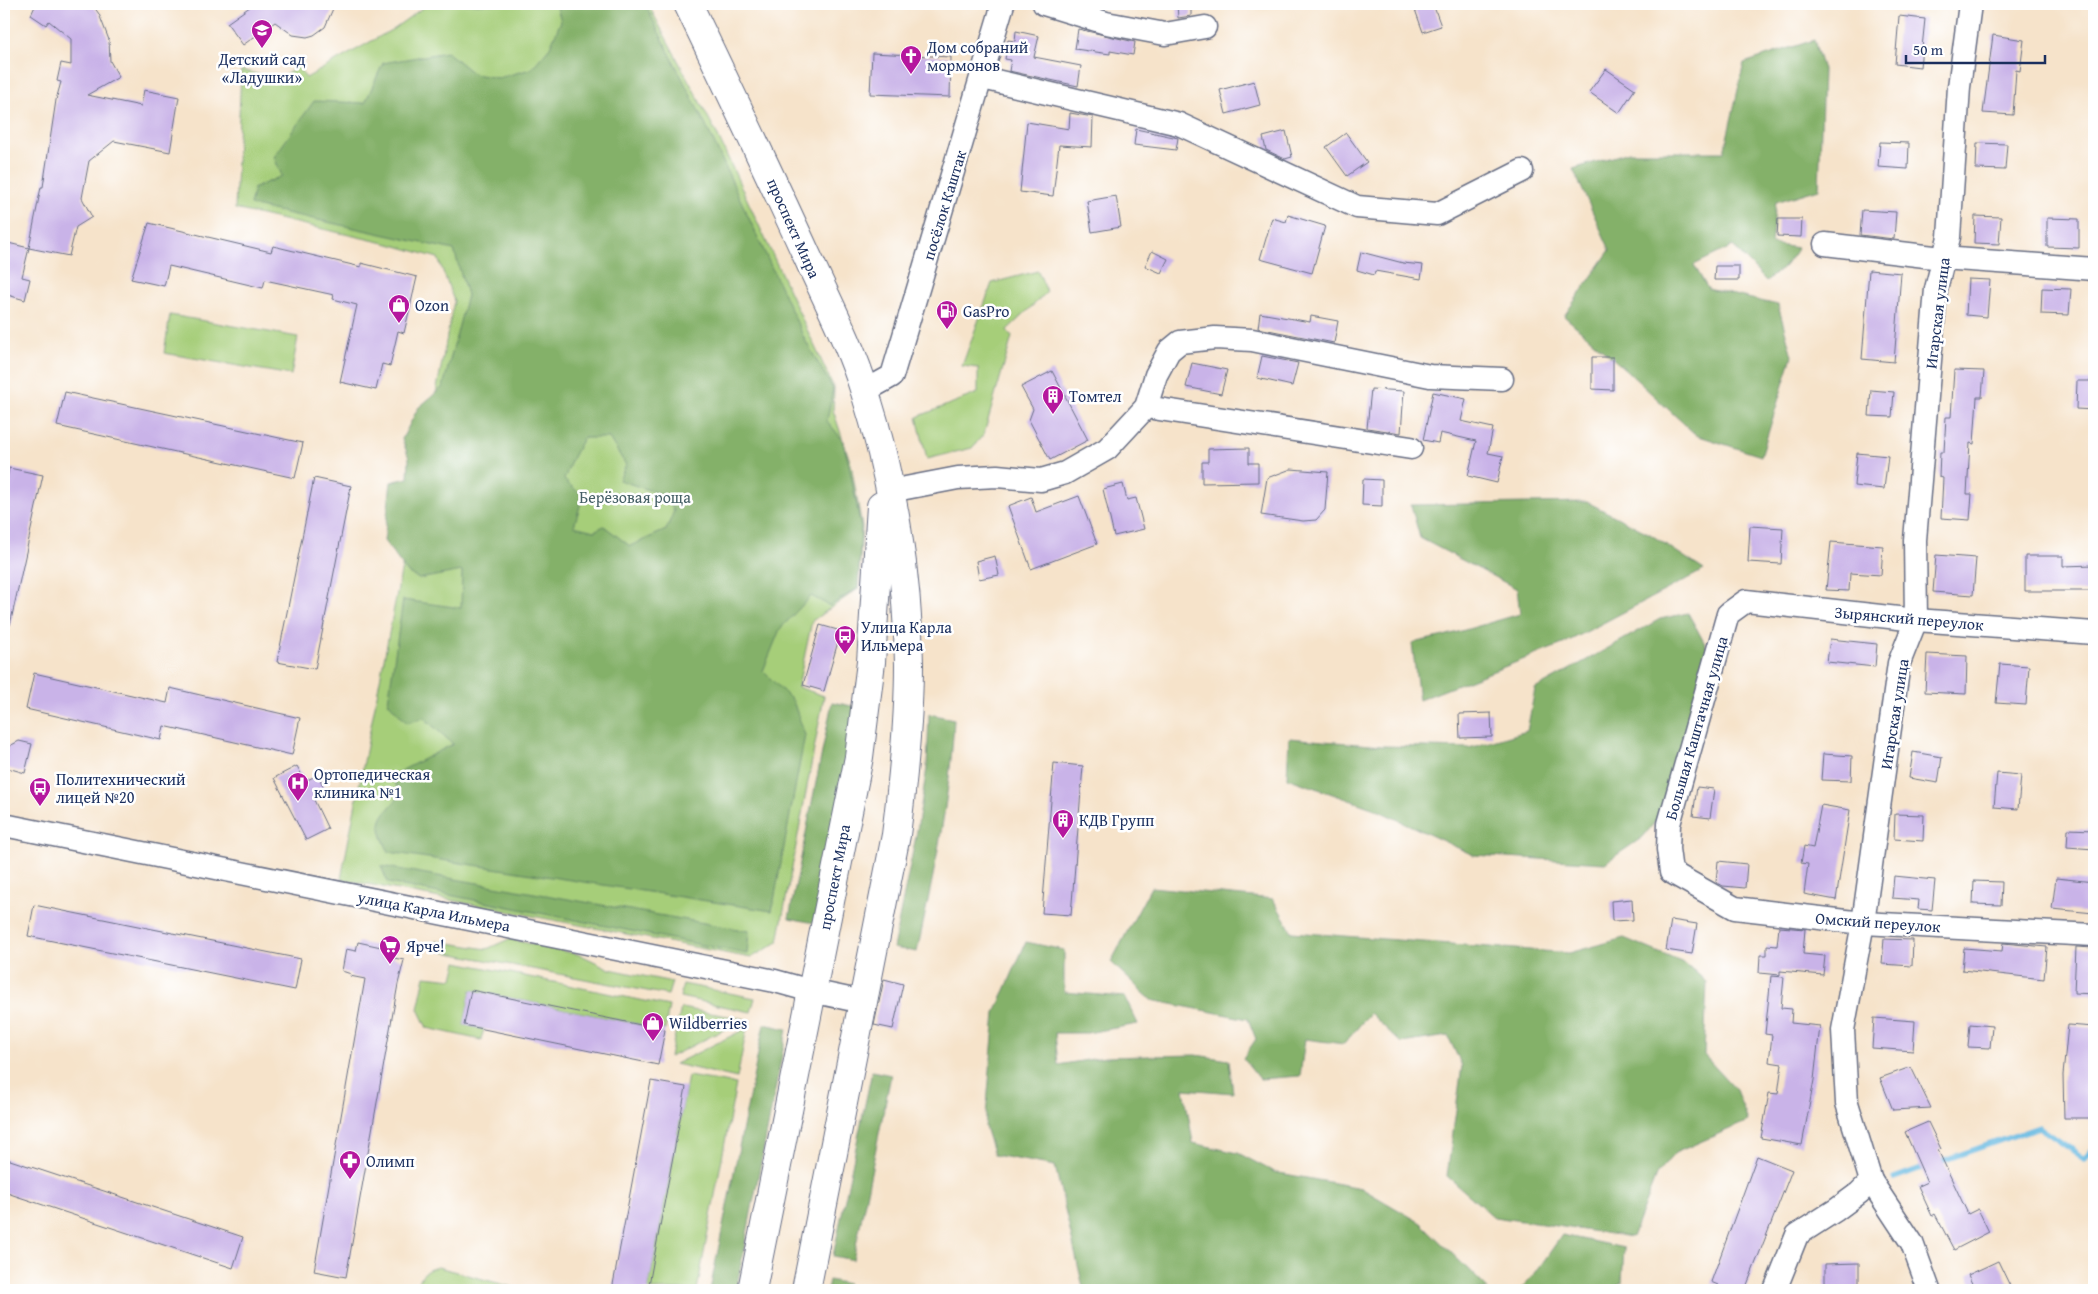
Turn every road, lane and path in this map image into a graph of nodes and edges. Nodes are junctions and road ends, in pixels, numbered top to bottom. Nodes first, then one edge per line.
1 (688, 4) edge
2 (1003, 4) edge
3 (1044, 4) edge
4 (1970, 4) edge
5 (1205, 27) dead end
6 (983, 78) junction
7 (1522, 171) dead end
8 (1824, 244) dead end
9 (1942, 258) junction
10 (2094, 269) edge
11 (1502, 379) dead end
12 (865, 391) junction
13 (1146, 407) junction
14 (1411, 448) dead end
15 (883, 460) junction
16 (890, 491) junction
17 (1728, 614) joint
18 (1916, 620) junction
19 (2094, 633) edge
20 (4, 825) edge
21 (1670, 872) joint
22 (1863, 923) junction
23 (2094, 935) edge
24 (811, 992) junction
25 (863, 1002) junction
26 (1871, 1181) junction
27 (752, 1290) edge
28 (806, 1290) edge
29 (1774, 1290) edge
30 (1929, 1290) edge

1 - 12 main road, проспект Мира
2 - 6 street, посёлок Каштак
3 - 5 street
4 - 9 street, Игарская улица
6 - 7 street
6 - 12 street, посёлок Каштак
8 - 9 street
9 - 10 street
9 - 18 street, Игарская улица
11 - 13 street
12 - 15 main road, проспект Мира
13 - 14 street
13 - 16 street
15 - 16 main road, проспект Мира
15 - 24 main road, проспект Мира
16 - 25 main road, проспект Мира
17 - 18 street, Зырянский переулок
17 - 21 street, Большая Каштачная улица
18 - 19 street, Зырянский переулок
18 - 22 street, Игарская улица
20 - 24 street, улица Карла Ильмера
21 - 22 street, Омский переулок
22 - 23 street, Омский переулок
22 - 26 street, Игарская улица
24 - 25 street, улица Карла Ильмера
24 - 27 main road, проспект Мира
25 - 28 main road, проспект Мира
26 - 29 street
26 - 30 street, Игарская улица

